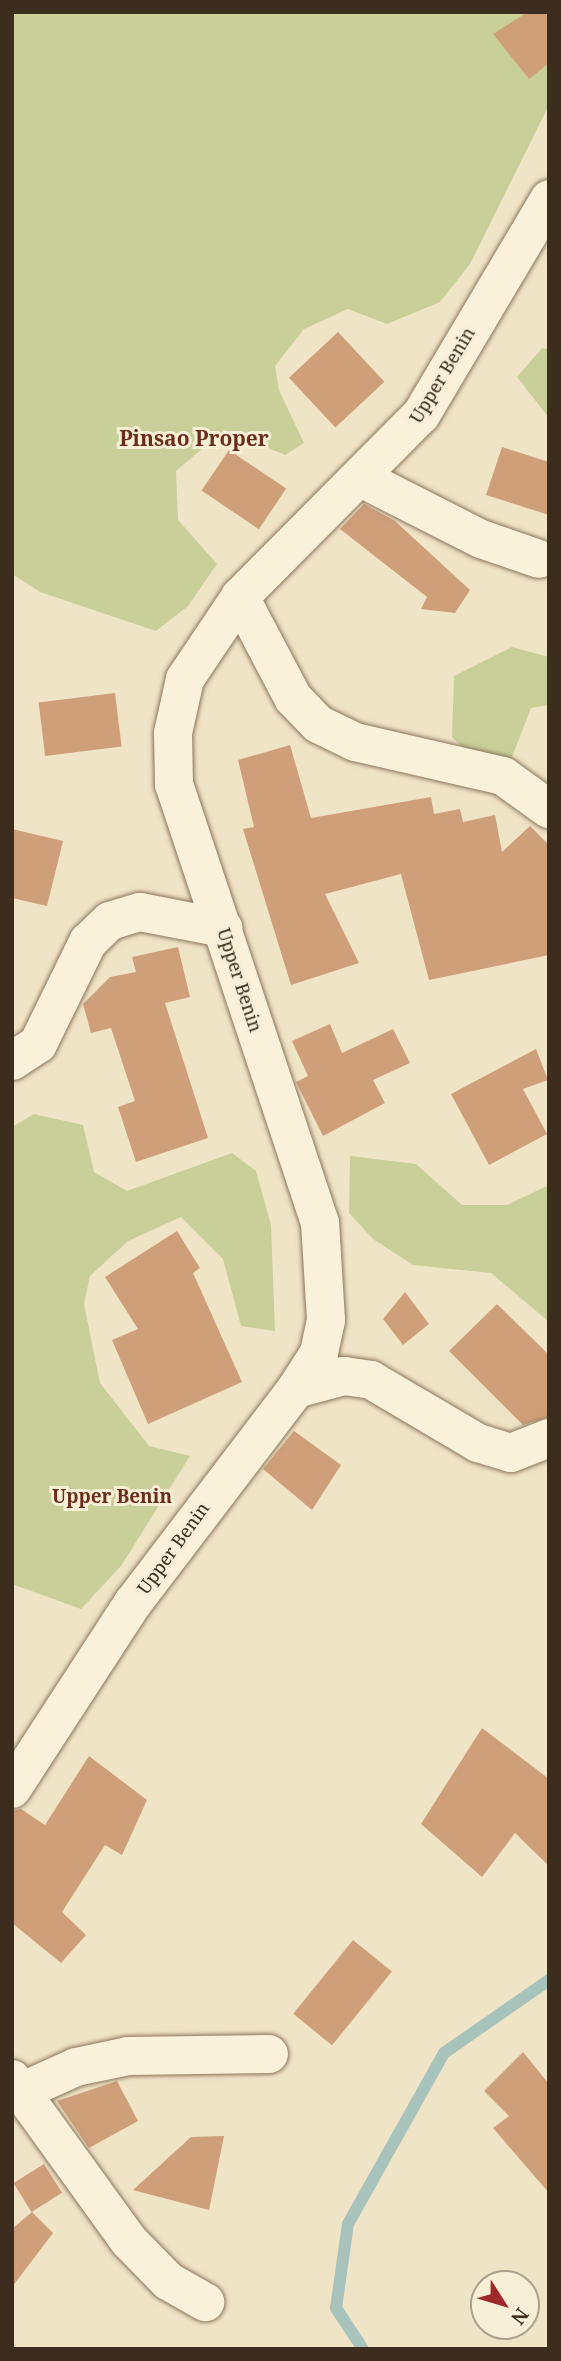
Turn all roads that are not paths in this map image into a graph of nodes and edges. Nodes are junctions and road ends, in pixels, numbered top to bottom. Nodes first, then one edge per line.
1 (549, 199) edge
2 (363, 479) junction
3 (539, 559) dead end
4 (240, 597) junction
5 (549, 809) edge
6 (223, 928) junction
7 (12, 1061) edge
8 (296, 1389) junction
9 (549, 1438) edge
10 (12, 1789) edge
11 (270, 2054) dead end
12 (19, 2084) edge
13 (205, 2302) dead end

1 - 2 street, Upper Benin
2 - 3 street
2 - 4 street, Upper Benin
4 - 5 street
4 - 6 street, Upper Benin
6 - 7 street
6 - 8 street, Upper Benin
8 - 9 street
8 - 10 street, Upper Benin
11 - 12 street
12 - 13 street

